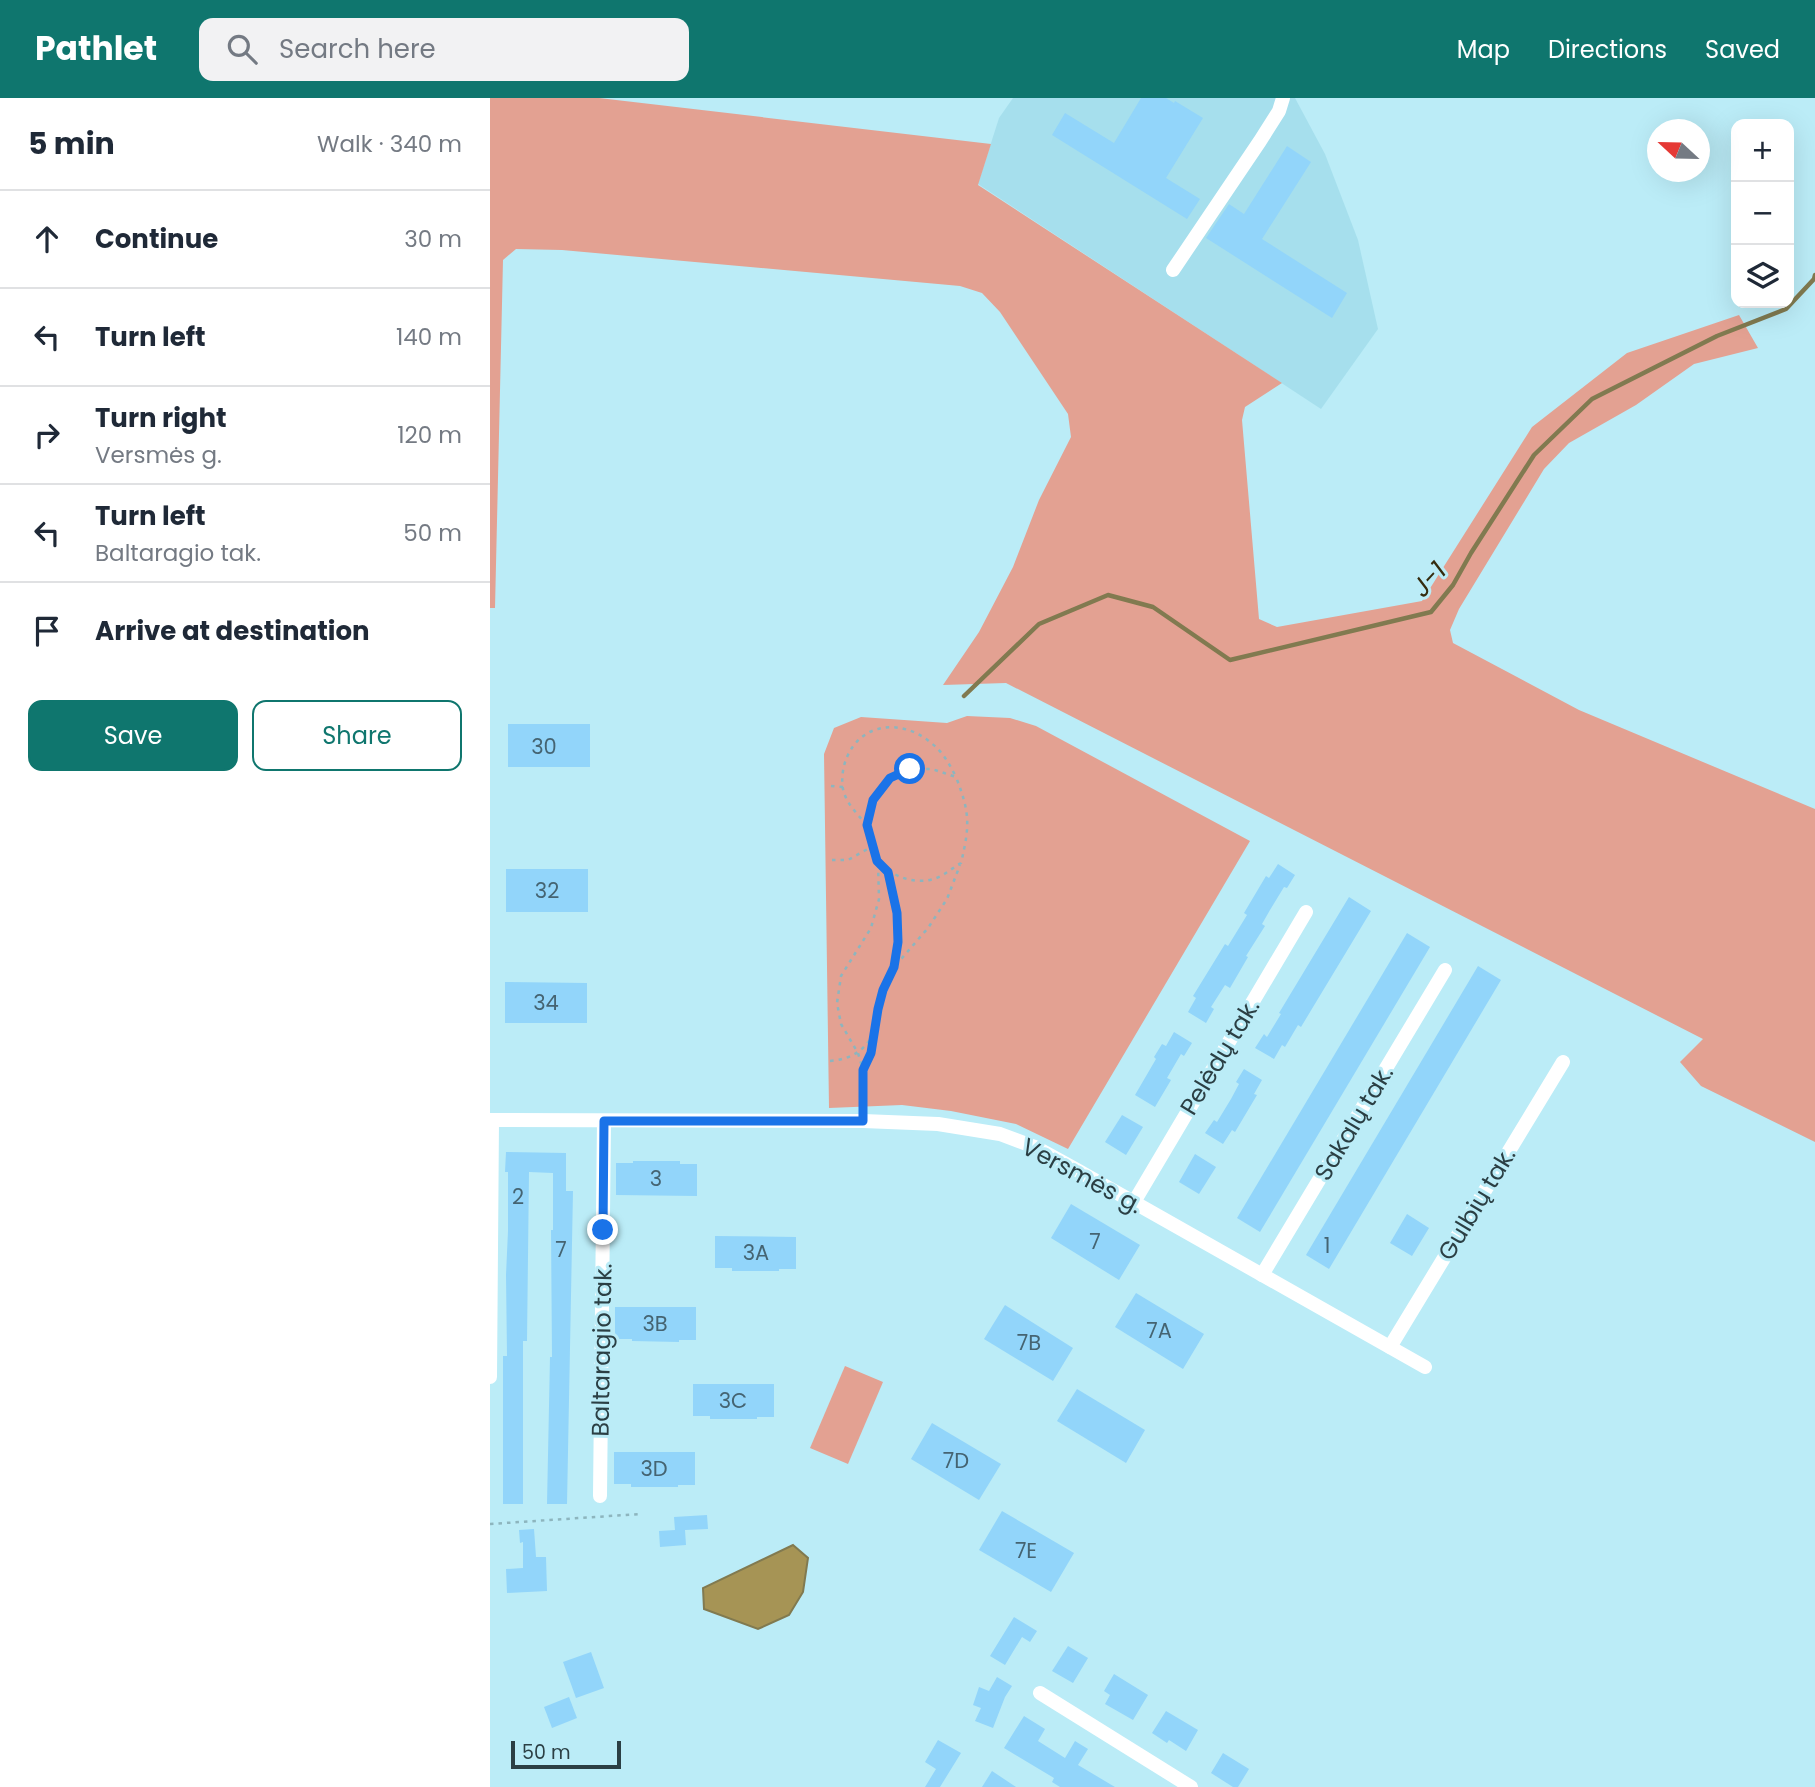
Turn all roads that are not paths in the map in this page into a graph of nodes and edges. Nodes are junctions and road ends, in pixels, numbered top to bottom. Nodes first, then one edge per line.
1 (1283, 98) edge
2 (1173, 270) dead end
3 (1306, 912) dead end
4 (1445, 970) dead end
5 (1563, 1062) dead end
6 (491, 1120) edge
7 (604, 1121) junction
8 (1134, 1202) junction
9 (1262, 1275) junction
10 (1390, 1347) junction
11 (1425, 1367) dead end
12 (490, 1377) edge
13 (600, 1496) dead end
14 (1040, 1693) dead end
15 (1191, 1787) edge

1 - 2 street
3 - 8 street, Pelėdų tak.
4 - 9 street, Sakalų tak.
5 - 10 street, Gulbių tak.
6 - 7 street, Versmės g.
6 - 12 street
7 - 8 street, Versmės g.
7 - 13 street, Baltaragio tak.
8 - 9 street, Versmės g.
9 - 10 street, Versmės g.
10 - 11 street, Versmės g.
14 - 15 street

